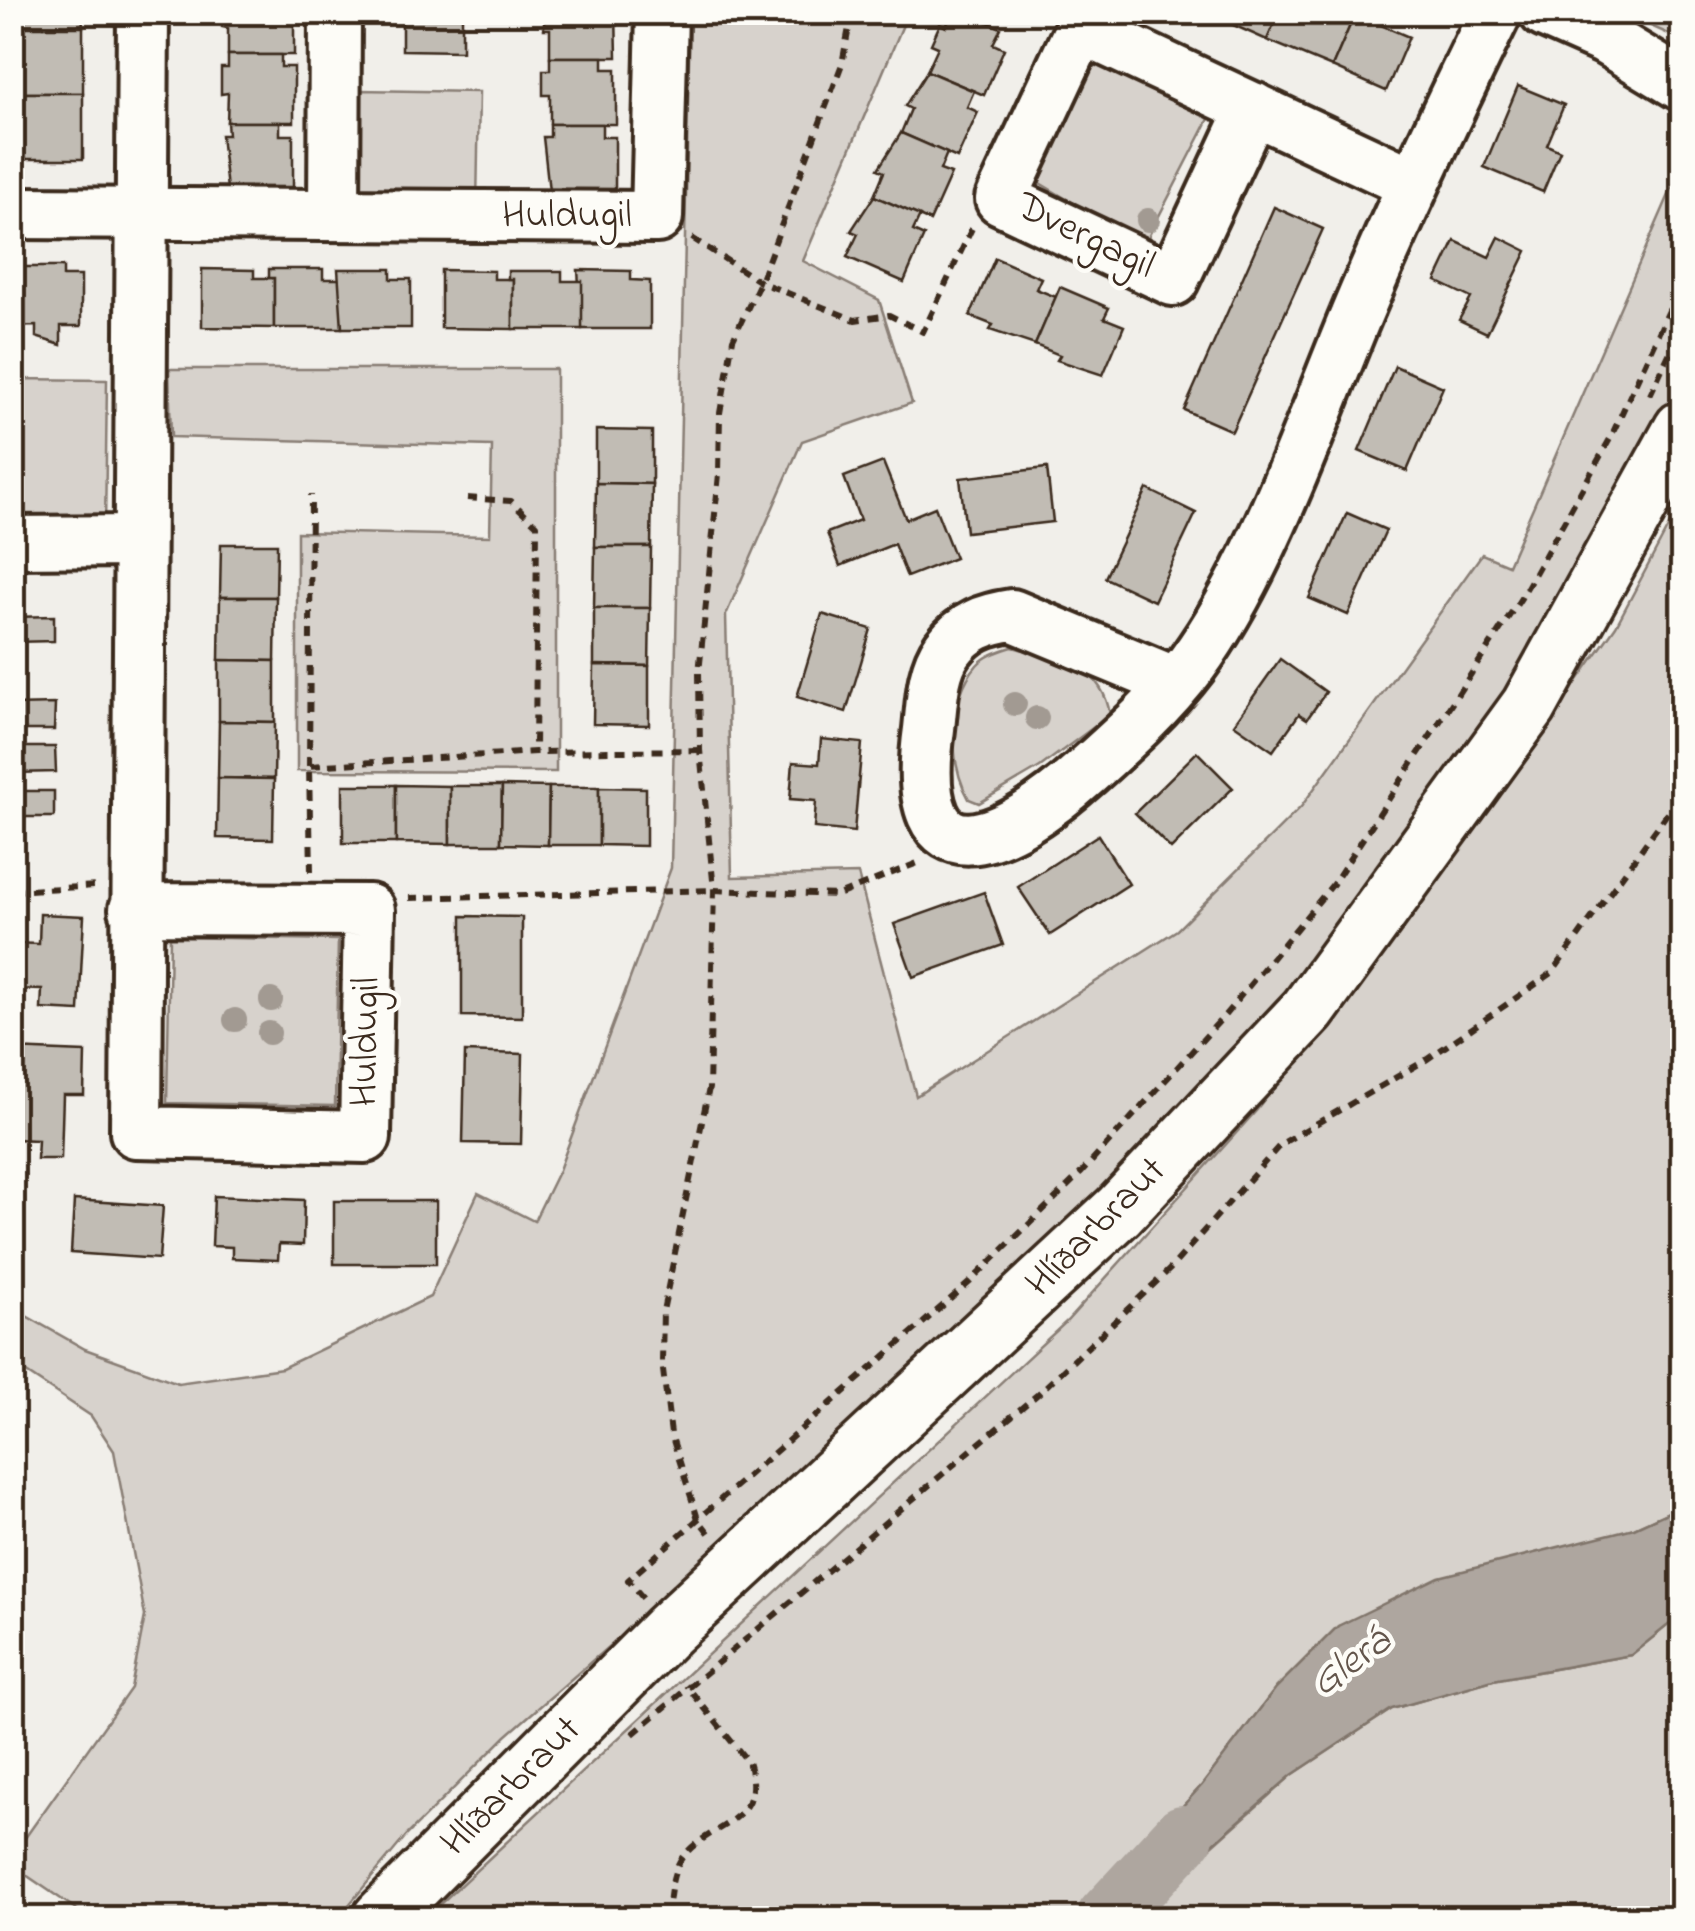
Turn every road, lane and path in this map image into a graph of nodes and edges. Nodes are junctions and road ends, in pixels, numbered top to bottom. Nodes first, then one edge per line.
1 (143, 12) edge
2 (335, 12) edge
3 (662, 12) edge
4 (852, 12) edge
5 (1496, 12) edge
6 (1545, 12) edge
7 (1606, 39) junction
8 (1682, 60) edge
9 (1682, 85) edge
10 (1253, 108) junction
11 (1412, 183) junction
12 (1001, 199) junction
13 (12, 212) edge
14 (141, 215) junction
15 (334, 215) junction
16 (657, 216) junction
17 (760, 282) junction
18 (1682, 282) edge
19 (1682, 326) edge
20 (1666, 413) edge
21 (311, 495) dead end
22 (467, 498) dead end
23 (138, 541) junction
24 (12, 542) edge
25 (1176, 682) junction
26 (700, 750) junction
27 (535, 752) junction
28 (309, 766) junction
29 (1682, 794) edge
30 (968, 843) junction
31 (311, 888) dead end
32 (714, 890) junction
33 (135, 909) junction
34 (369, 910) junction
35 (698, 1520) junction
36 (724, 1522) dead end
37 (710, 1534) junction
38 (696, 1546) dead end
39 (654, 1582) dead end
40 (686, 1685) junction
41 (628, 1738) dead end
42 (381, 1918) edge
43 (667, 1918) edge

1 - 14 street, Huldugil
2 - 15 street
3 - 16 street, Huldugil
4 - 17 path
5 - 11 street
6 - 7 street
7 - 8 street
7 - 9 street
10 - 11 street, Dvergagil
10 - 12 street, Dvergagil
10 - 12 street, Dvergagil
11 - 25 street
12 - 17 path
13 - 14 street, Huldugil
14 - 15 street, Huldugil
14 - 23 street, Huldugil
15 - 16 street, Huldugil
16 - 17 path
17 - 26 path
18 - 35 path
19 - 20 path
20 - 42 main road, Hlíðarbraut
21 - 28 path
22 - 27 path
23 - 24 street
23 - 33 street, Huldugil
25 - 30 street
25 - 30 street
26 - 27 path
26 - 32 path
27 - 28 path
28 - 31 path
29 - 40 path
30 - 32 path
32 - 34 path
32 - 35 path
33 - 34 street
33 - 34 street, Huldugil
35 - 37 path
35 - 39 path
36 - 37 path
37 - 38 path
40 - 41 path
40 - 43 path

